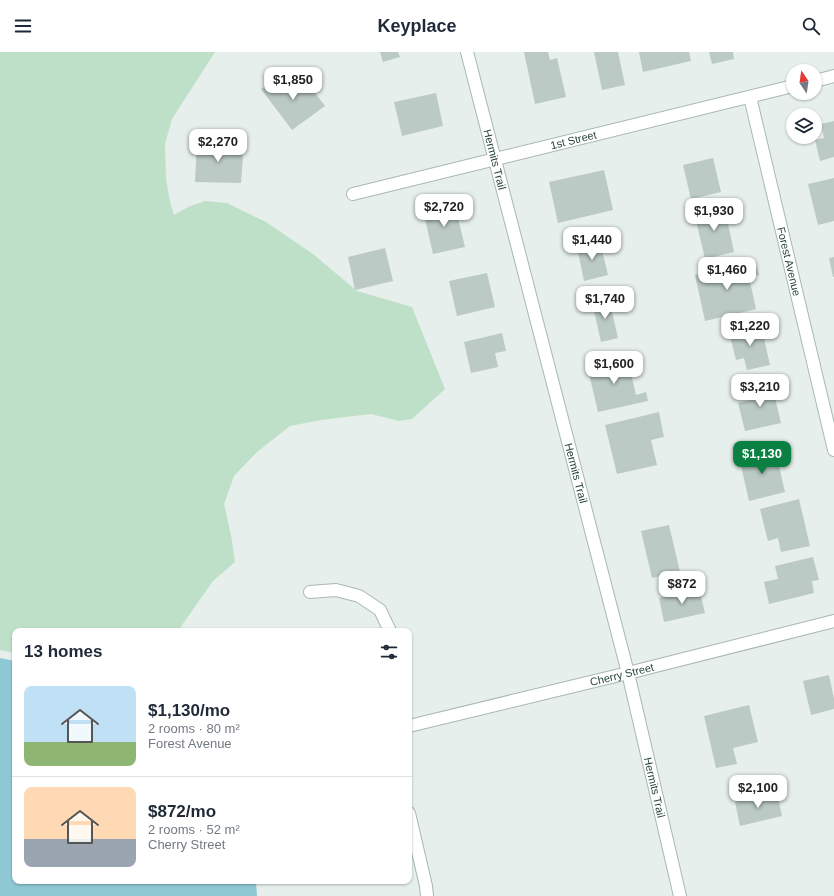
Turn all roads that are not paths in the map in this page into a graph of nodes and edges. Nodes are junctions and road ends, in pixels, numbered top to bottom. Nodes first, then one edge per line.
1 (467, 52) edge
2 (834, 76) edge
3 (822, 79) edge
4 (786, 88) edge
5 (750, 97) junction
6 (495, 160) junction
7 (353, 194) dead end
8 (834, 450) edge
9 (310, 592) dead end
10 (834, 621) edge
11 (389, 628) edge
12 (628, 673) junction
13 (412, 725) edge
14 (412, 826) edge
15 (427, 896) edge
16 (680, 896) edge

1 - 6 street, Hermits Trail
2 - 3 street
4 - 5 street, 1st Street
5 - 6 street, 1st Street
5 - 8 street, Forest Avenue
6 - 7 street, 1st Street
6 - 12 street, Hermits Trail
9 - 11 street
10 - 12 street, Cherry Street
12 - 13 street, Cherry Street
12 - 16 street, Hermits Trail
14 - 15 street

